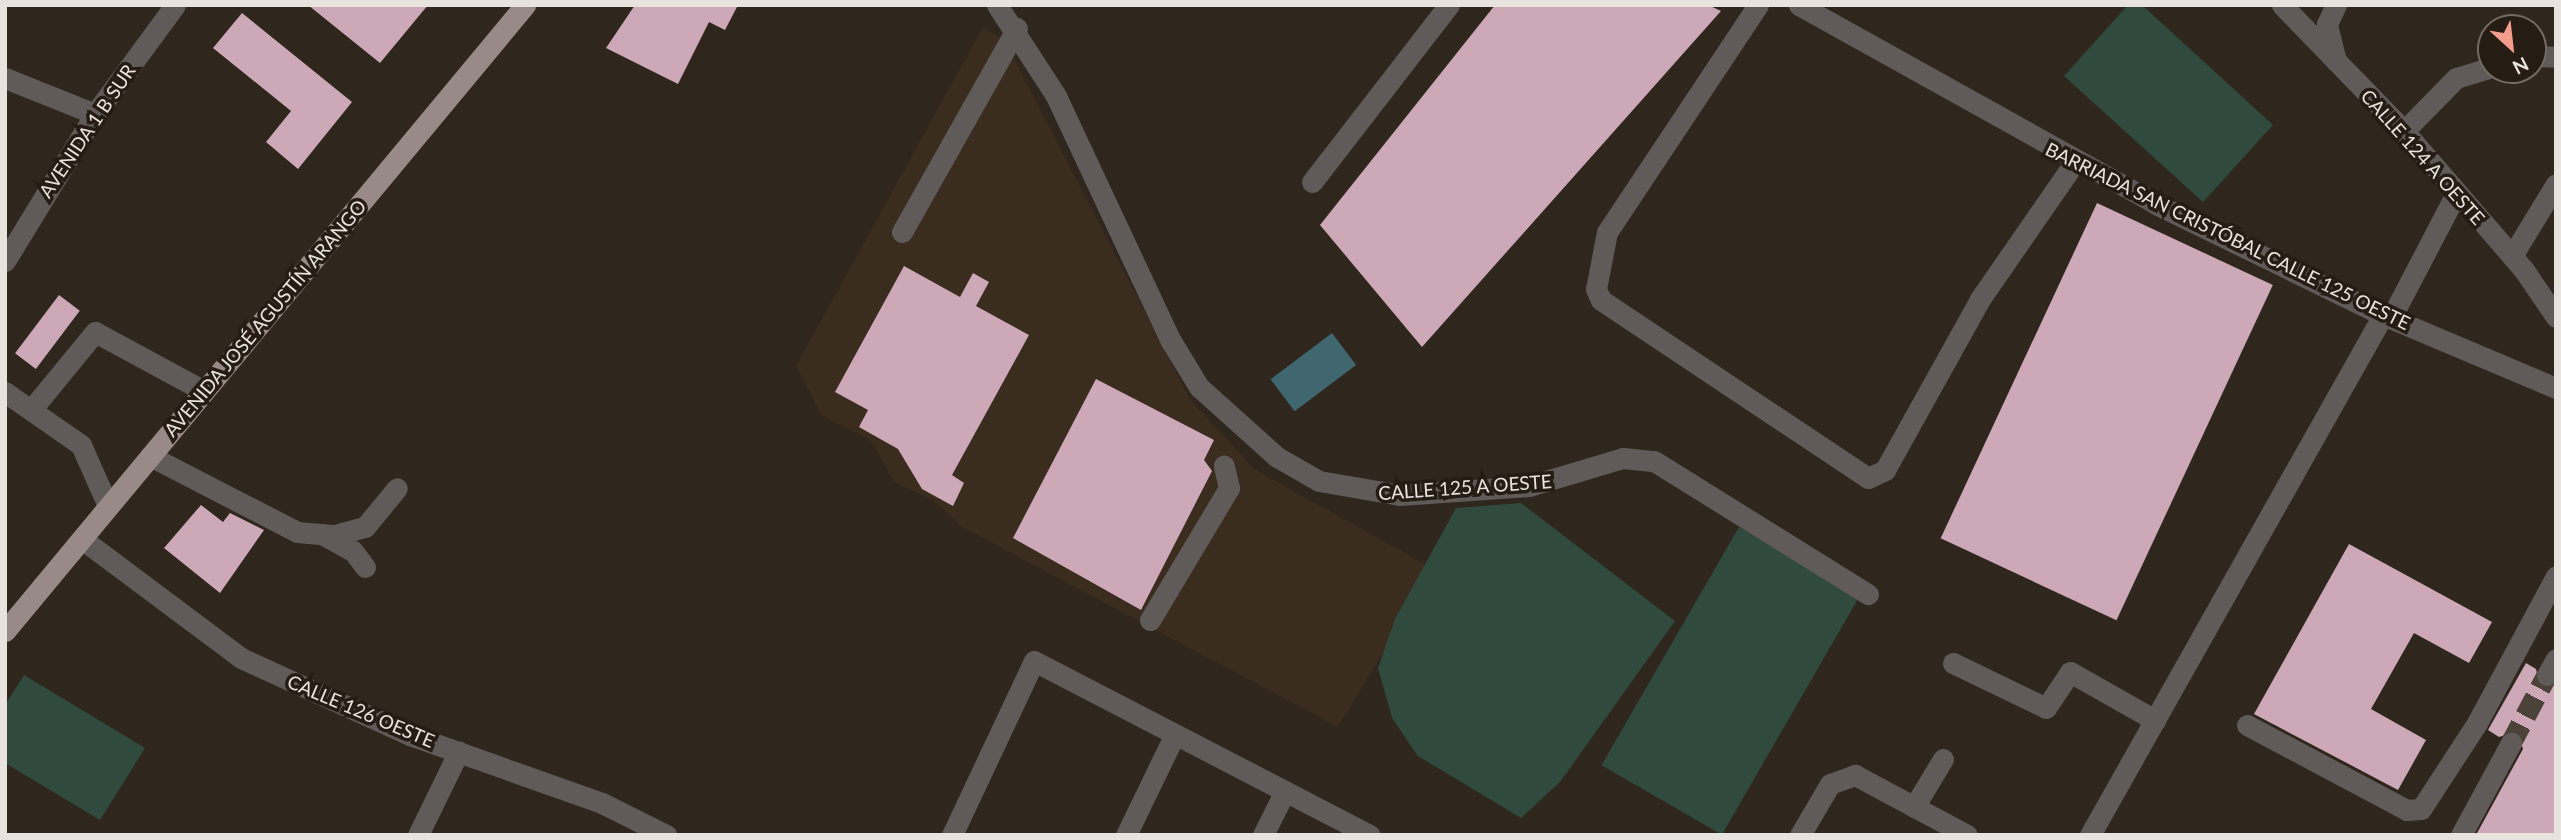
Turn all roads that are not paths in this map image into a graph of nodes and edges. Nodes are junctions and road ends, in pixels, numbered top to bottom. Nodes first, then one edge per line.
1 (175, 5) edge
2 (525, 5) edge
3 (997, 5) edge
4 (1449, 5) edge
5 (1758, 5) edge
6 (1799, 5) edge
7 (2282, 5) edge
8 (2336, 5) edge
9 (1017, 28) junction
10 (2336, 63) junction
11 (2477, 71) edge
12 (5, 78) edge
13 (94, 114) junction
14 (2404, 131) junction
15 (2074, 163) junction
16 (1312, 182) dead end
17 (2556, 184) edge
18 (2457, 192) junction
19 (902, 232) dead end
20 (2512, 256) junction
21 (5, 261) edge
22 (2387, 316) junction
23 (2556, 317) edge
24 (2556, 388) edge
25 (204, 391) junction
26 (5, 392) edge
27 (31, 410) junction
28 (150, 456) junction
29 (1224, 466) dead end
30 (397, 488) dead end
31 (108, 506) junction
32 (322, 534) junction
33 (82, 538) junction
34 (365, 567) dead end
35 (2556, 576) edge
36 (1868, 594) dead end
37 (1150, 620) dead end
38 (5, 631) edge
39 (1954, 663) dead end
40 (2155, 720) junction
41 (2247, 725) dead end
42 (1175, 734) junction
43 (2511, 743) tunnel mouth
44 (459, 751) junction
45 (1943, 758) dead end
46 (1285, 791) junction
47 (1914, 807) junction
48 (418, 835) edge
49 (666, 835) edge
50 (952, 835) edge
51 (1126, 835) edge
52 (1263, 835) edge
53 (1370, 835) edge
54 (1800, 835) edge
55 (1967, 835) edge
56 (2090, 835) edge
57 (2461, 835) edge

1 - 13 street, AVENIDA 1 B SUR
2 - 25 main road, AVENIDA JOSÉ AGUSTÍN ARANGO
3 - 9 street, CALLE 125 A OESTE
4 - 16 street
5 - 15 street
6 - 15 street, BARRIADA SAN CRISTÓBAL CALLE 125 OESTE
7 - 10 street, CALLE 124 A OESTE
8 - 10 street
9 - 19 street
9 - 36 street, CALLE 125 A OESTE
10 - 14 street, CALLE 124 A OESTE
11 - 14 street
12 - 13 street
13 - 21 street, AVENIDA 1 B SUR
14 - 18 street, CALLE 124 A OESTE
15 - 22 street, BARRIADA SAN CRISTÓBAL CALLE 125 OESTE
17 - 20 street
18 - 20 street, CALLE 124 A OESTE
18 - 22 street
20 - 23 street, CALLE 124 A OESTE
22 - 24 street, BARRIADA SAN CRISTÓBAL CALLE 125 OESTE
22 - 40 street
25 - 27 street
25 - 28 main road, AVENIDA JOSÉ AGUSTÍN ARANGO
26 - 27 street
27 - 31 street
28 - 31 main road, AVENIDA JOSÉ AGUSTÍN ARANGO
28 - 32 street
29 - 37 street
30 - 32 street
31 - 33 main road, AVENIDA JOSÉ AGUSTÍN ARANGO
32 - 34 street
33 - 38 main road, AVENIDA JOSÉ AGUSTÍN ARANGO
33 - 44 street, CALLE 126 OESTE
35 - 41 street
39 - 40 street
40 - 56 street
42 - 46 street
42 - 50 street
42 - 51 street
43 - 57 street
44 - 48 street
44 - 49 street, CALLE 126 OESTE
45 - 47 street
46 - 52 street
46 - 53 street
47 - 54 street
47 - 55 street

